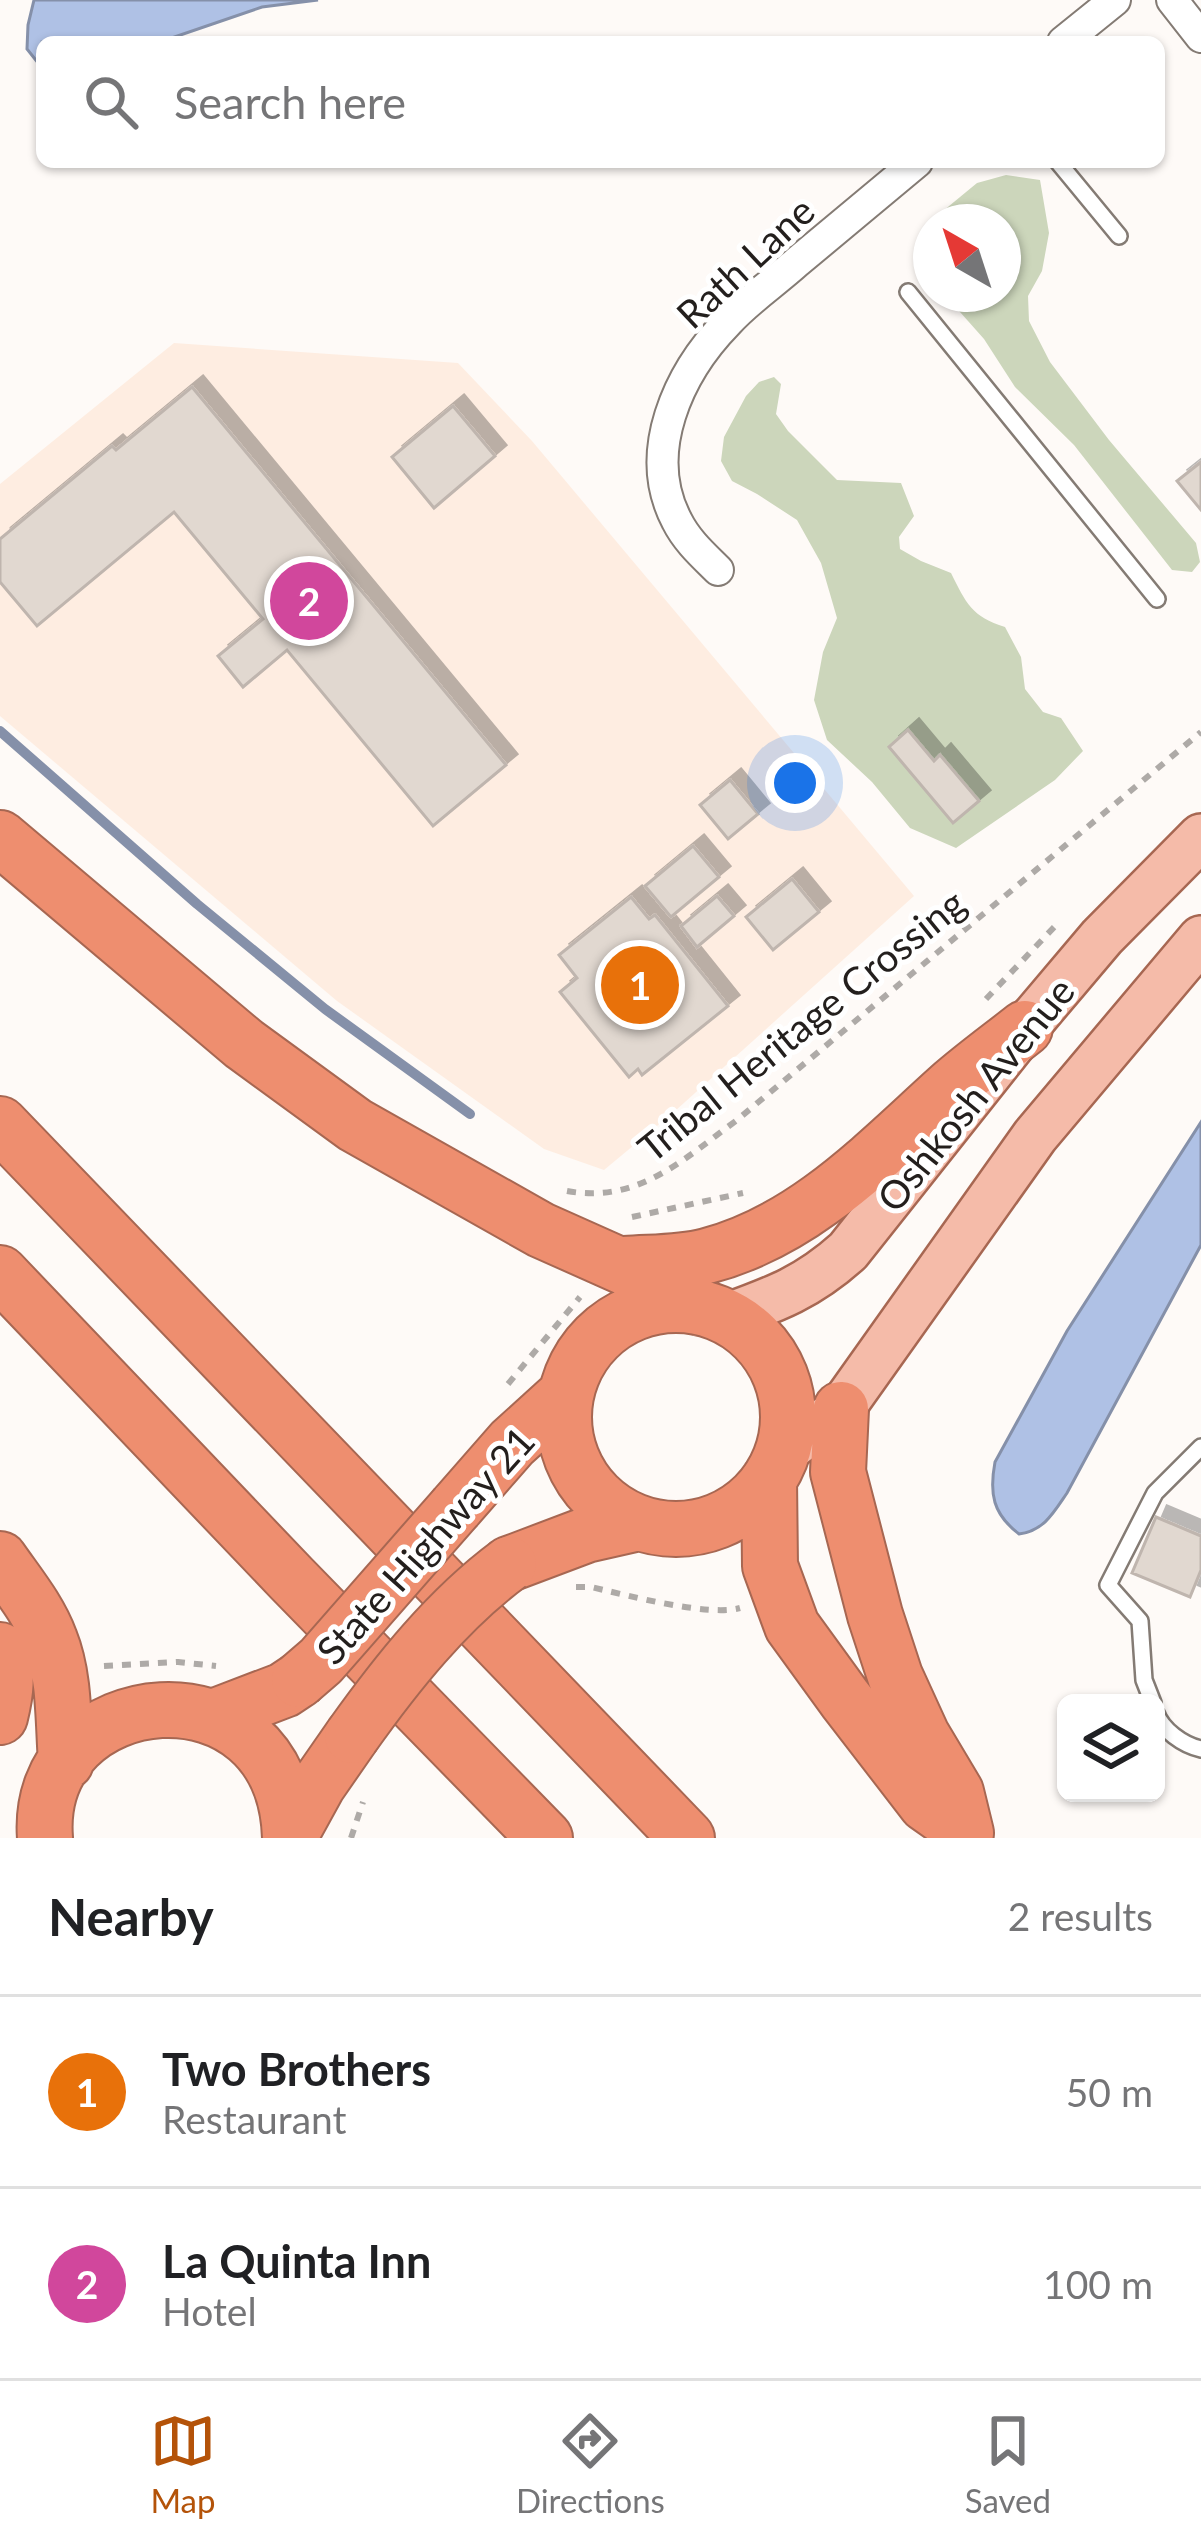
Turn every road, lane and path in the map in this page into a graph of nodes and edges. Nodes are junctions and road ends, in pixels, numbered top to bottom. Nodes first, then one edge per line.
1 (1115, 0) edge
2 (1172, 0) edge
3 (1071, 36) edge
4 (1201, 37) edge
5 (910, 168) edge
6 (1063, 168) edge
7 (1119, 236) dead end
8 (908, 292) dead end
9 (718, 570) dead end
10 (1157, 599) dead end
11 (1201, 732) edge
12 (1201, 837) edge
13 (0, 838) edge
14 (1060, 920) dead end
15 (1201, 939) edge
16 (972, 1014) dead end
17 (1025, 1028) junction
18 (0, 1124) edge
19 (762, 1189) dead end
20 (561, 1190) dead end
21 (622, 1246) junction
22 (0, 1273) edge
23 (712, 1312) junction
24 (566, 1394) junction
25 (841, 1409) junction
26 (1201, 1447) edge
27 (776, 1466) junction
28 (638, 1523) junction
29 (0, 1559) edge
30 (562, 1587) dead end
31 (755, 1600) dead end
32 (0, 1650) edge
33 (1149, 1694) edge
34 (0, 1717) edge
35 (213, 1718) junction
36 (1165, 1728) edge
37 (1201, 1749) edge
38 (54, 1796) edge
39 (0, 1823) edge
40 (968, 1835) edge
41 (290, 1837) edge
42 (544, 1838) edge
43 (687, 1838) edge

1 - 3 street
2 - 4 street
5 - 9 street, Rath Lane
6 - 7 lane
8 - 10 lane
11 - 20 path, Tribal Heritage Crossing
12 - 17 main road, Oshkosh Avenue
13 - 21 highway
14 - 16 path
15 - 25 main road, Oshkosh Avenue
17 - 21 highway
17 - 23 main road, Oshkosh Avenue
18 - 43 highway
19 - 21 path
21 - 23 highway
22 - 42 highway
23 - 24 highway
23 - 27 highway
24 - 28 highway
24 - 35 highway, State Highway 21, bridge
25 - 27 main road, Oshkosh Avenue
25 - 40 highway
26 - 33 lane
27 - 28 highway
27 - 40 highway
28 - 41 highway, State Highway 21, bridge
29 - 38 highway
30 - 31 path
32 - 34 highway
35 - 38 highway
35 - 41 highway
36 - 37 lane
38 - 39 highway

